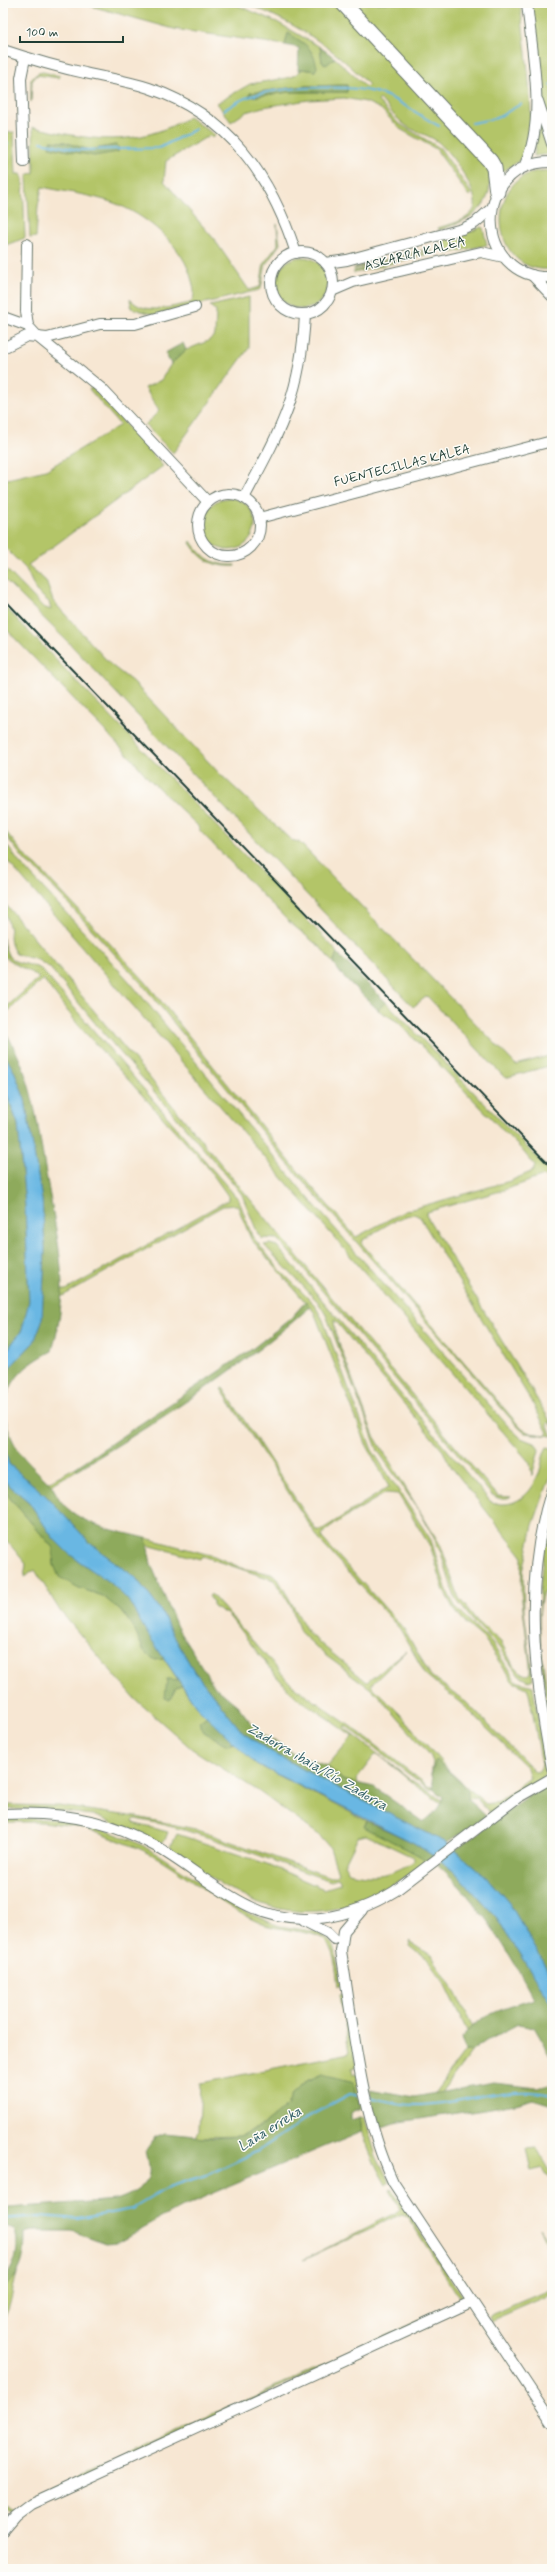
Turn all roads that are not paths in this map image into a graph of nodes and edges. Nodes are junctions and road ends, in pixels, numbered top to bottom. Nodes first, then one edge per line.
1 (343, 3) edge
2 (527, 3) edge
3 (3, 50) edge
4 (25, 58) junction
5 (535, 90) junction
6 (552, 144) edge
7 (24, 162) dead end
8 (552, 162) edge
9 (524, 167) junction
10 (497, 192) junction
11 (492, 208) junction
12 (27, 244) dead end
13 (296, 253) junction
14 (504, 257) junction
15 (326, 263) junction
16 (532, 275) junction
17 (552, 277) edge
18 (332, 291) junction
19 (552, 296) edge
20 (195, 307) dead end
21 (305, 315) junction
22 (3, 318) edge
23 (29, 327) junction
24 (39, 338) junction
25 (12, 342) junction
26 (3, 348) edge
27 (552, 441) edge
28 (244, 498) junction
29 (208, 502) junction
30 (259, 518) junction
31 (552, 1489) edge
32 (552, 1768) edge
33 (552, 1778) edge
34 (3, 1814) edge
35 (362, 1909) junction
36 (336, 1916) junction
37 (296, 1919) junction
38 (338, 1939) junction
39 (472, 2302) junction
40 (552, 2422) edge
41 (3, 2530) edge

1 - 10 highway
2 - 5 street
3 - 4 street
4 - 7 street
4 - 13 street
5 - 6 street
5 - 9 street
8 - 9 street
9 - 10 street
10 - 11 street
11 - 14 street
11 - 15 street, ASKARRA KALEA
12 - 23 street
13 - 15 street
13 - 21 street
14 - 16 street
14 - 18 street, ASKARRA KALEA
15 - 18 street
16 - 17 street
16 - 19 street
18 - 21 street
20 - 24 street
21 - 28 street
22 - 23 street
23 - 24 street
23 - 25 street
24 - 25 street
24 - 29 street
25 - 26 street
27 - 30 street, FUENTECILLAS KALEA
28 - 29 street
28 - 30 street
29 - 30 street
31 - 32 street
33 - 35 street
34 - 37 street
35 - 36 street
35 - 38 street
36 - 37 street
36 - 38 street
37 - 38 street
38 - 39 street
39 - 40 street
39 - 41 street

